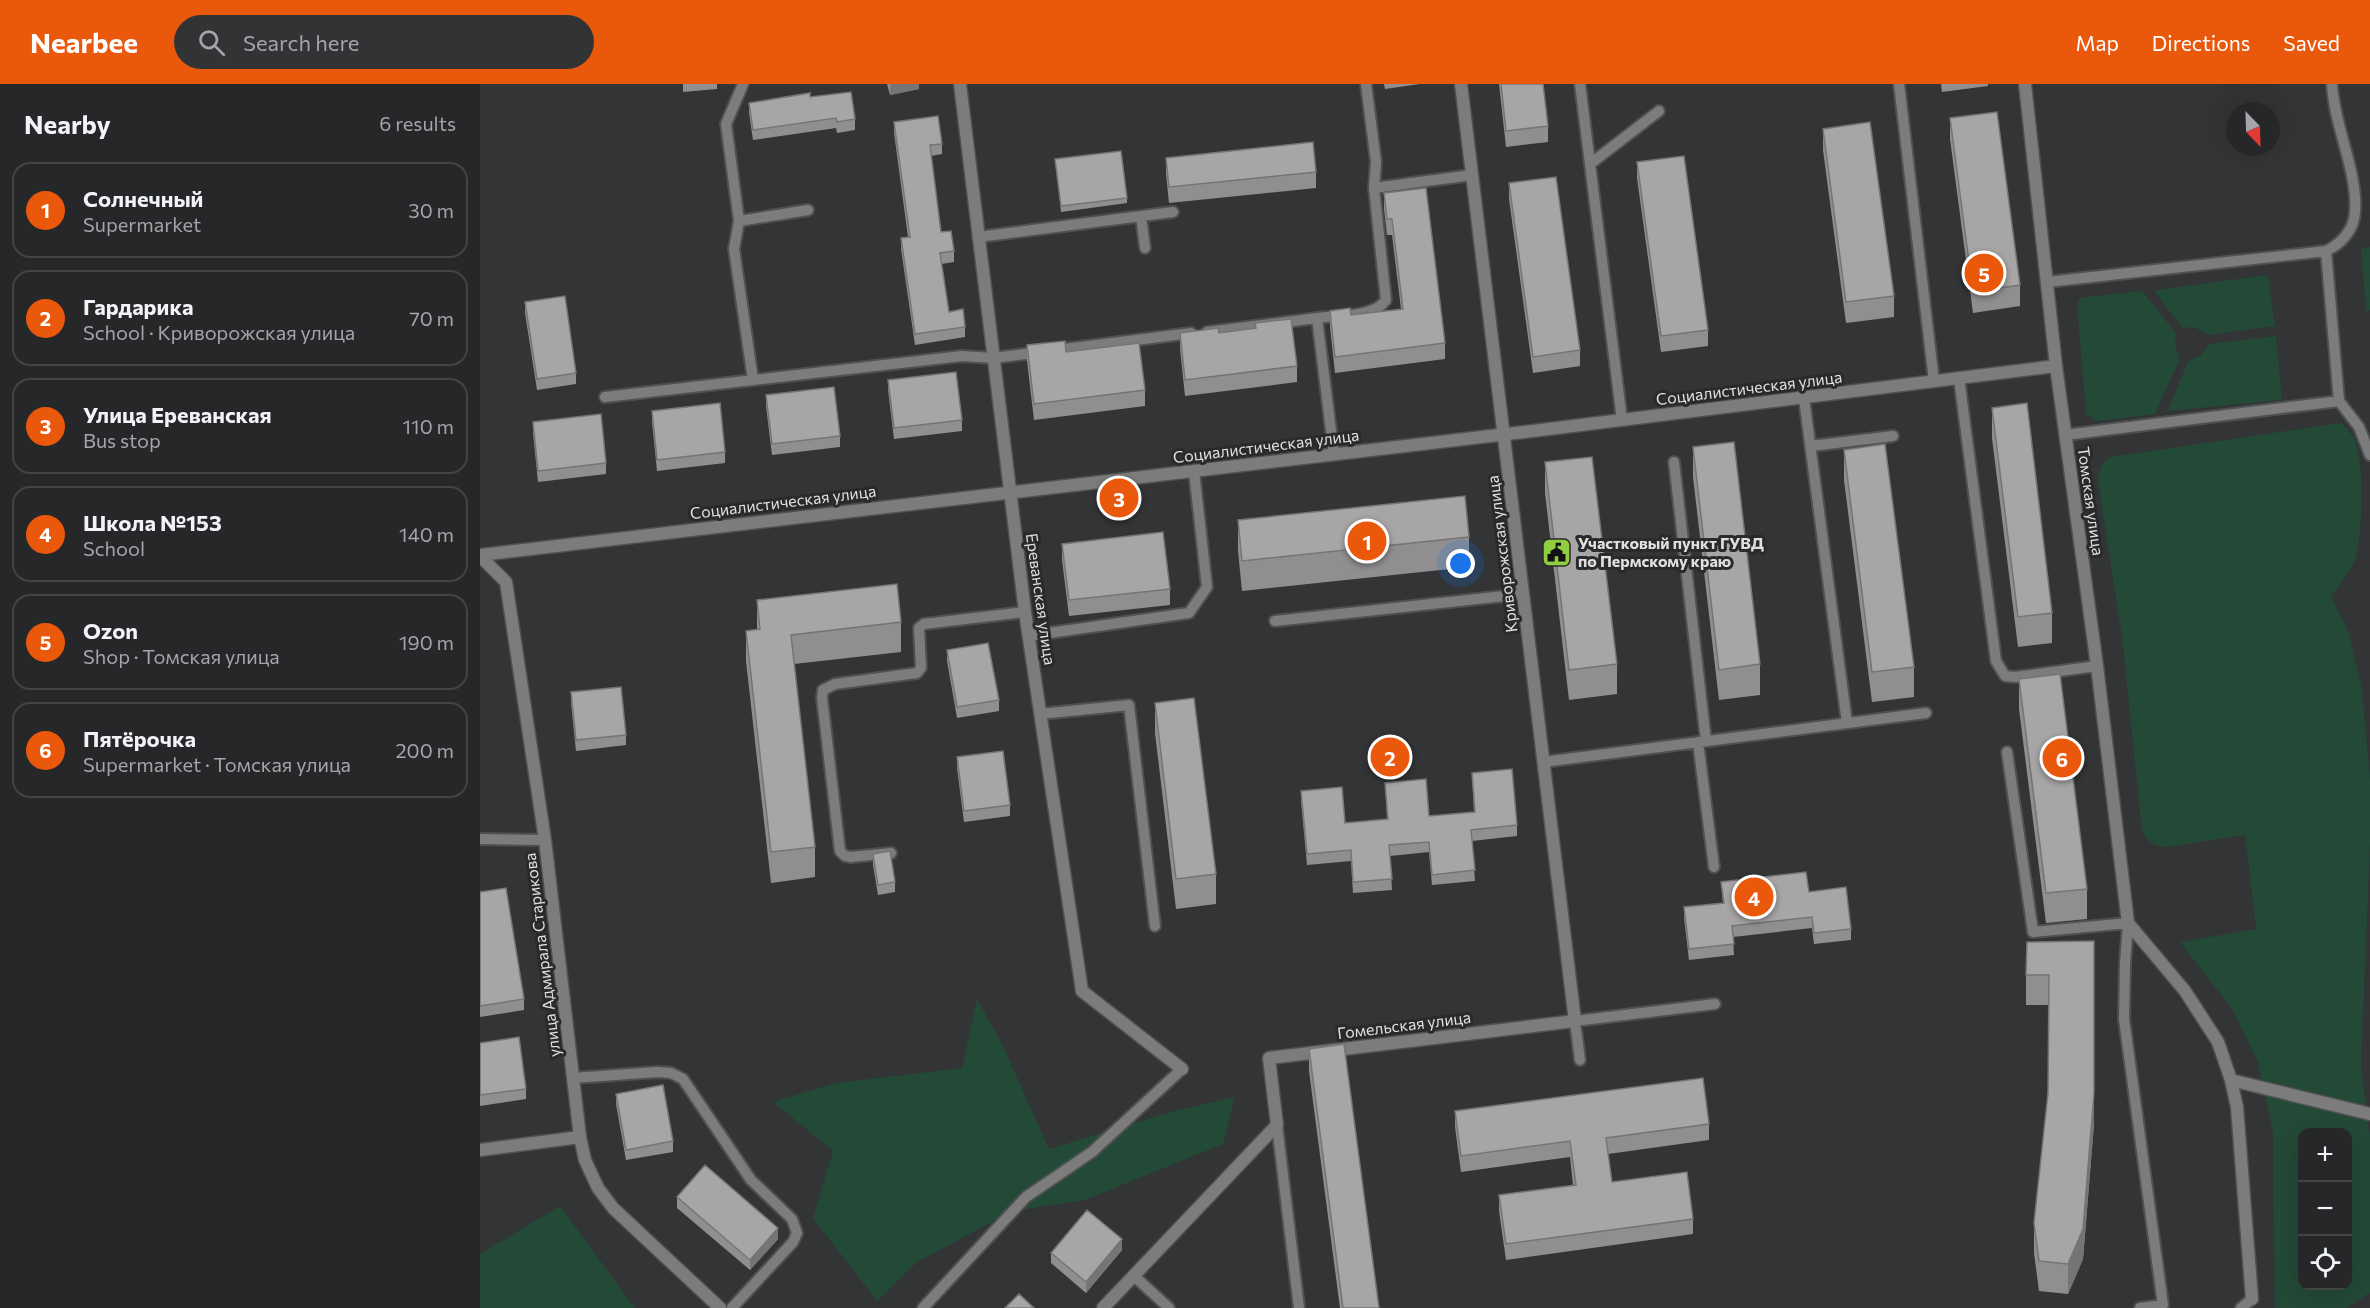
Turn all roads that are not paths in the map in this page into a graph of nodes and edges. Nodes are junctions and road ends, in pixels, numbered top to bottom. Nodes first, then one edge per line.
1 (743, 84) edge
2 (960, 84) edge
3 (1366, 84) edge
4 (1461, 84) edge
5 (1580, 84) edge
6 (1899, 84) edge
7 (2025, 84) edge
8 (2332, 84) edge
9 (1659, 111) dead end
10 (1590, 164) junction
11 (1472, 175) junction
12 (1374, 188) junction
13 (808, 210) dead end
14 (1173, 212) dead end
15 (1141, 216) junction
16 (740, 220) junction
17 (978, 237) junction
18 (1145, 248) dead end
19 (2326, 251) junction
20 (2047, 282) junction
21 (1317, 318) junction
22 (993, 358) junction
23 (2056, 366) junction
24 (1959, 378) junction
25 (753, 380) junction
26 (1934, 381) junction
27 (605, 397) dead end
28 (1804, 398) junction
29 (2339, 401) junction
30 (1622, 420) junction
31 (1504, 435) junction
32 (2065, 435) junction
33 (1893, 436) dead end
34 (1810, 446) junction
35 (1334, 455) junction
36 (2370, 455) edge
37 (1674, 462) dead end
38 (1194, 471) junction
39 (1009, 493) junction
40 (480, 555) edge
41 (1523, 594) junction
42 (1025, 612) junction
43 (1275, 621) dead end
44 (1028, 636) junction
45 (2097, 666) junction
46 (1926, 713) dead end
47 (1040, 714) junction
48 (1847, 723) junction
49 (1702, 742) junction
50 (2007, 752) dead end
51 (1543, 762) junction
52 (480, 839) edge
53 (545, 840) junction
54 (891, 853) edge
55 (1714, 867) dead end
56 (2128, 923) junction
57 (1155, 927) dead end
58 (1715, 1004) dead end
59 (1575, 1021) junction
60 (1580, 1060) dead end
61 (1182, 1069) joint
62 (573, 1078) junction
63 (2231, 1080) junction
64 (2370, 1114) edge
65 (1277, 1125) junction
66 (580, 1137) junction
67 (480, 1150) edge
68 (1134, 1276) junction
69 (2250, 1304) edge
70 (720, 1308) edge
71 (732, 1308) edge
72 (923, 1308) edge
73 (1103, 1308) edge
74 (1169, 1308) edge
75 (1299, 1308) edge
76 (2140, 1308) edge
77 (2241, 1308) edge

1 - 16 lane
2 - 17 street, Ереванская улица
3 - 12 lane
4 - 11 street, Криворожская улица
5 - 10 lane
6 - 26 lane
7 - 20 street, Томская улица
8 - 19 lane
9 - 10 lane
10 - 30 lane
11 - 12 lane
11 - 31 street, Криворожская улица
12 - 21 lane
13 - 16 lane
14 - 15 lane
15 - 17 lane
15 - 18 lane
16 - 25 lane
17 - 22 street, Ереванская улица
19 - 20 lane
19 - 29 lane
20 - 23 street, Томская улица
21 - 22 lane
21 - 35 lane
22 - 25 lane
22 - 39 street, Ереванская улица
23 - 24 street, Социалистическая улица
23 - 32 street, Томская улица
24 - 26 street, Социалистическая улица
24 - 45 lane
25 - 27 lane
26 - 28 street, Социалистическая улица
28 - 30 street, Социалистическая улица
28 - 34 lane
29 - 32 lane
29 - 36 lane
30 - 31 street, Социалистическая улица
31 - 35 street, Социалистическая улица
31 - 41 street, Криворожская улица
32 - 45 street, Томская улица
33 - 34 lane
34 - 48 lane
35 - 38 street, Социалистическая улица
37 - 49 lane
38 - 39 street, Социалистическая улица
38 - 44 lane
39 - 40 street, Социалистическая улица
39 - 42 street, Ереванская улица
40 - 53 street, улица Адмирала Старикова
41 - 43 lane
41 - 51 street, Криворожская улица
42 - 44 street, Ереванская улица
42 - 54 lane
44 - 47 street, Ереванская улица
45 - 56 street, Томская улица
46 - 48 lane
47 - 57 lane
47 - 61 street, Ереванская улица
48 - 49 lane
49 - 51 lane
49 - 55 lane
50 - 56 lane
51 - 59 street, Криворожская улица
52 - 53 lane
53 - 62 street, улица Адмирала Старикова
56 - 63 street
56 - 76 lane
58 - 59 lane
59 - 60 lane
59 - 65 street, Гомельская улица
61 - 72 lane
62 - 66 street, улица Адмирала Старикова
62 - 71 lane
63 - 64 street
63 - 69 street
65 - 68 street
65 - 75 lane
66 - 67 street
66 - 70 street, улица Адмирала Старикова
68 - 73 street
68 - 74 lane
69 - 77 lane

